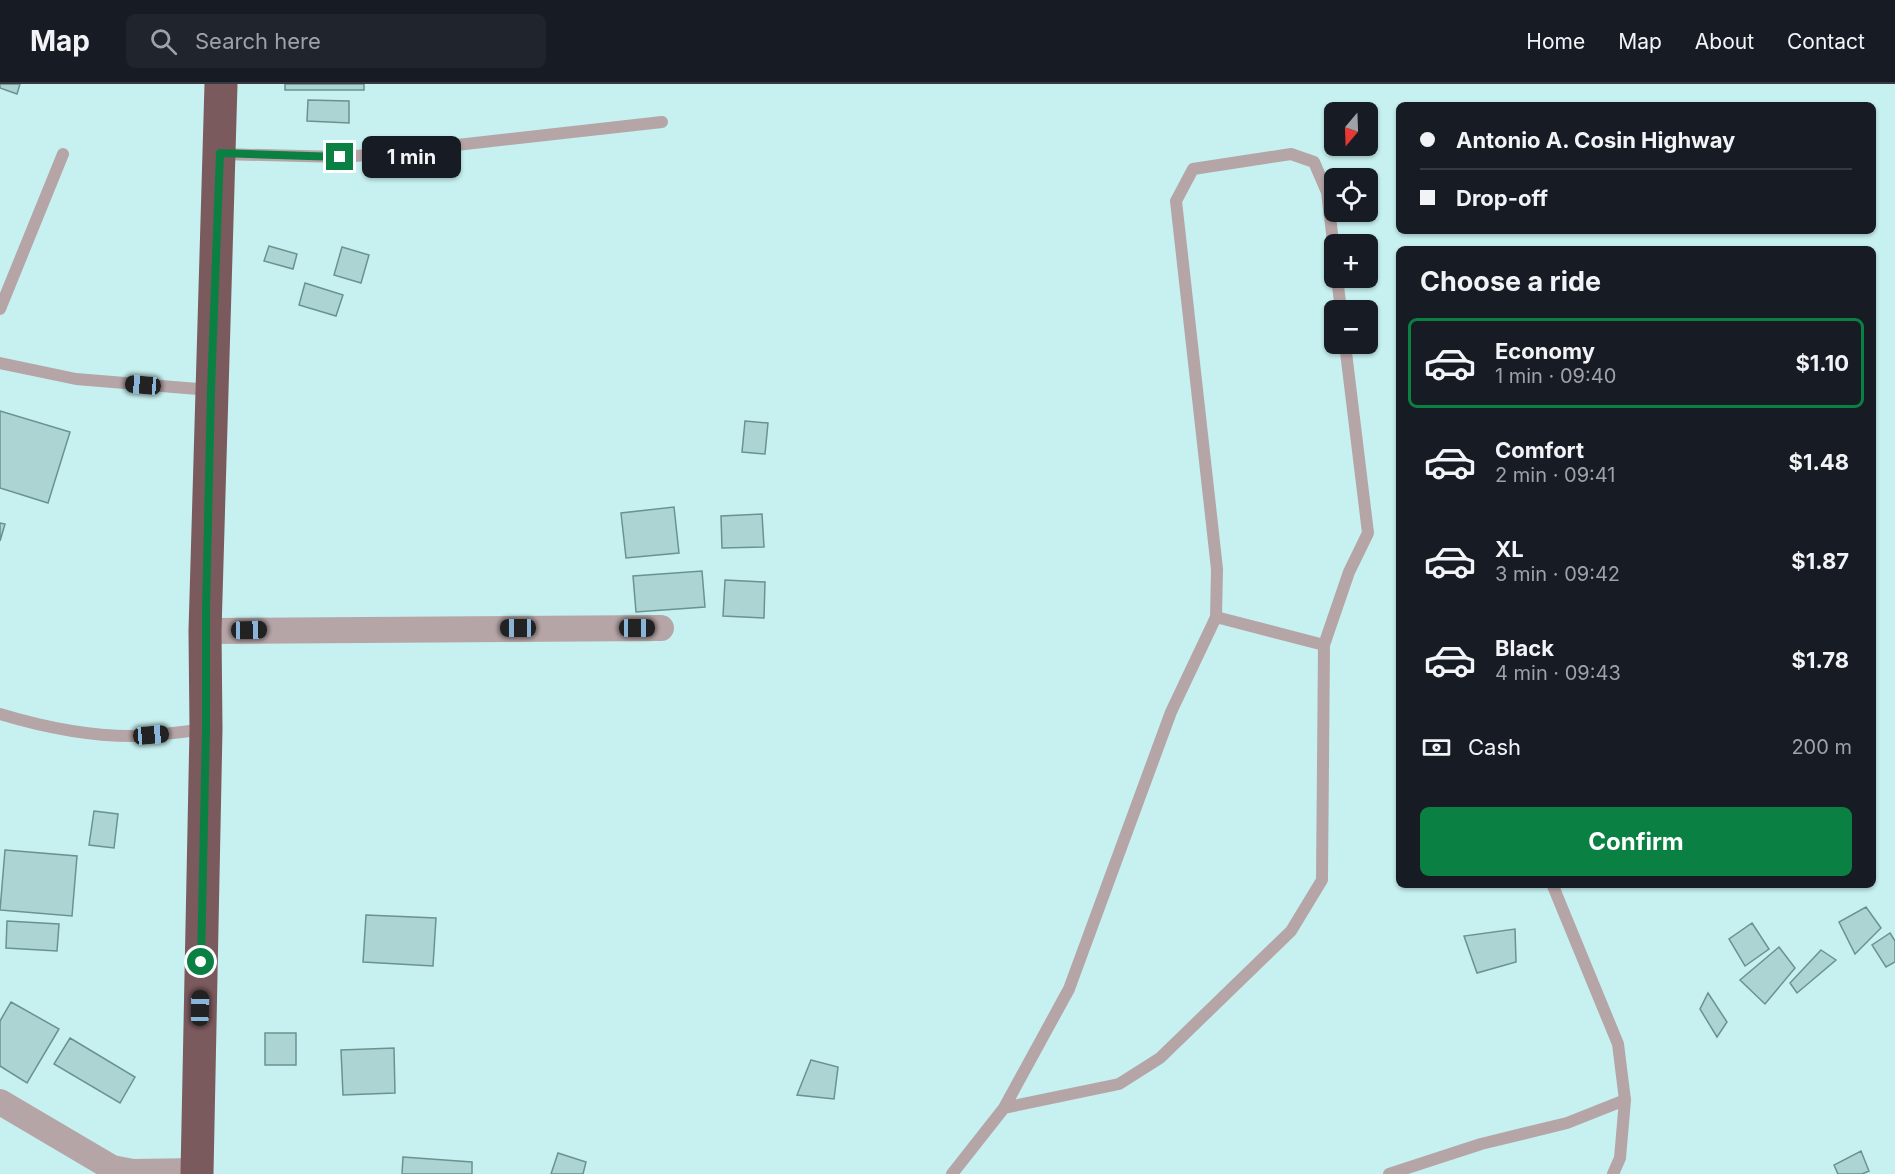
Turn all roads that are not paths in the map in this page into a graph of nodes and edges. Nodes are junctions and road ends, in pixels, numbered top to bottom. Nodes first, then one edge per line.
1 (221, 84) edge
2 (663, 122) dead end
3 (220, 153) junction
4 (63, 154) dead end
5 (1332, 234) edge
6 (0, 309) edge
7 (1346, 354) edge
8 (0, 363) edge
9 (211, 390) junction
10 (1216, 616) junction
11 (661, 628) dead end
12 (205, 631) junction
13 (1324, 645) junction
14 (0, 714) edge
15 (206, 729) junction
16 (1554, 888) edge
17 (1625, 1100) junction
18 (0, 1102) edge
19 (1004, 1108) junction
20 (197, 1172) edge
21 (952, 1174) edge
22 (1389, 1174) edge
23 (1613, 1174) edge

1 - 3 highway
2 - 3 lane
3 - 9 highway
4 - 6 lane
5 - 10 lane
7 - 13 lane
8 - 9 lane
9 - 12 highway
10 - 13 lane
10 - 19 lane
11 - 12 street
12 - 15 highway
13 - 19 lane
14 - 15 lane
15 - 20 highway
16 - 17 lane
17 - 22 lane
17 - 23 lane
18 - 20 street
19 - 21 lane

